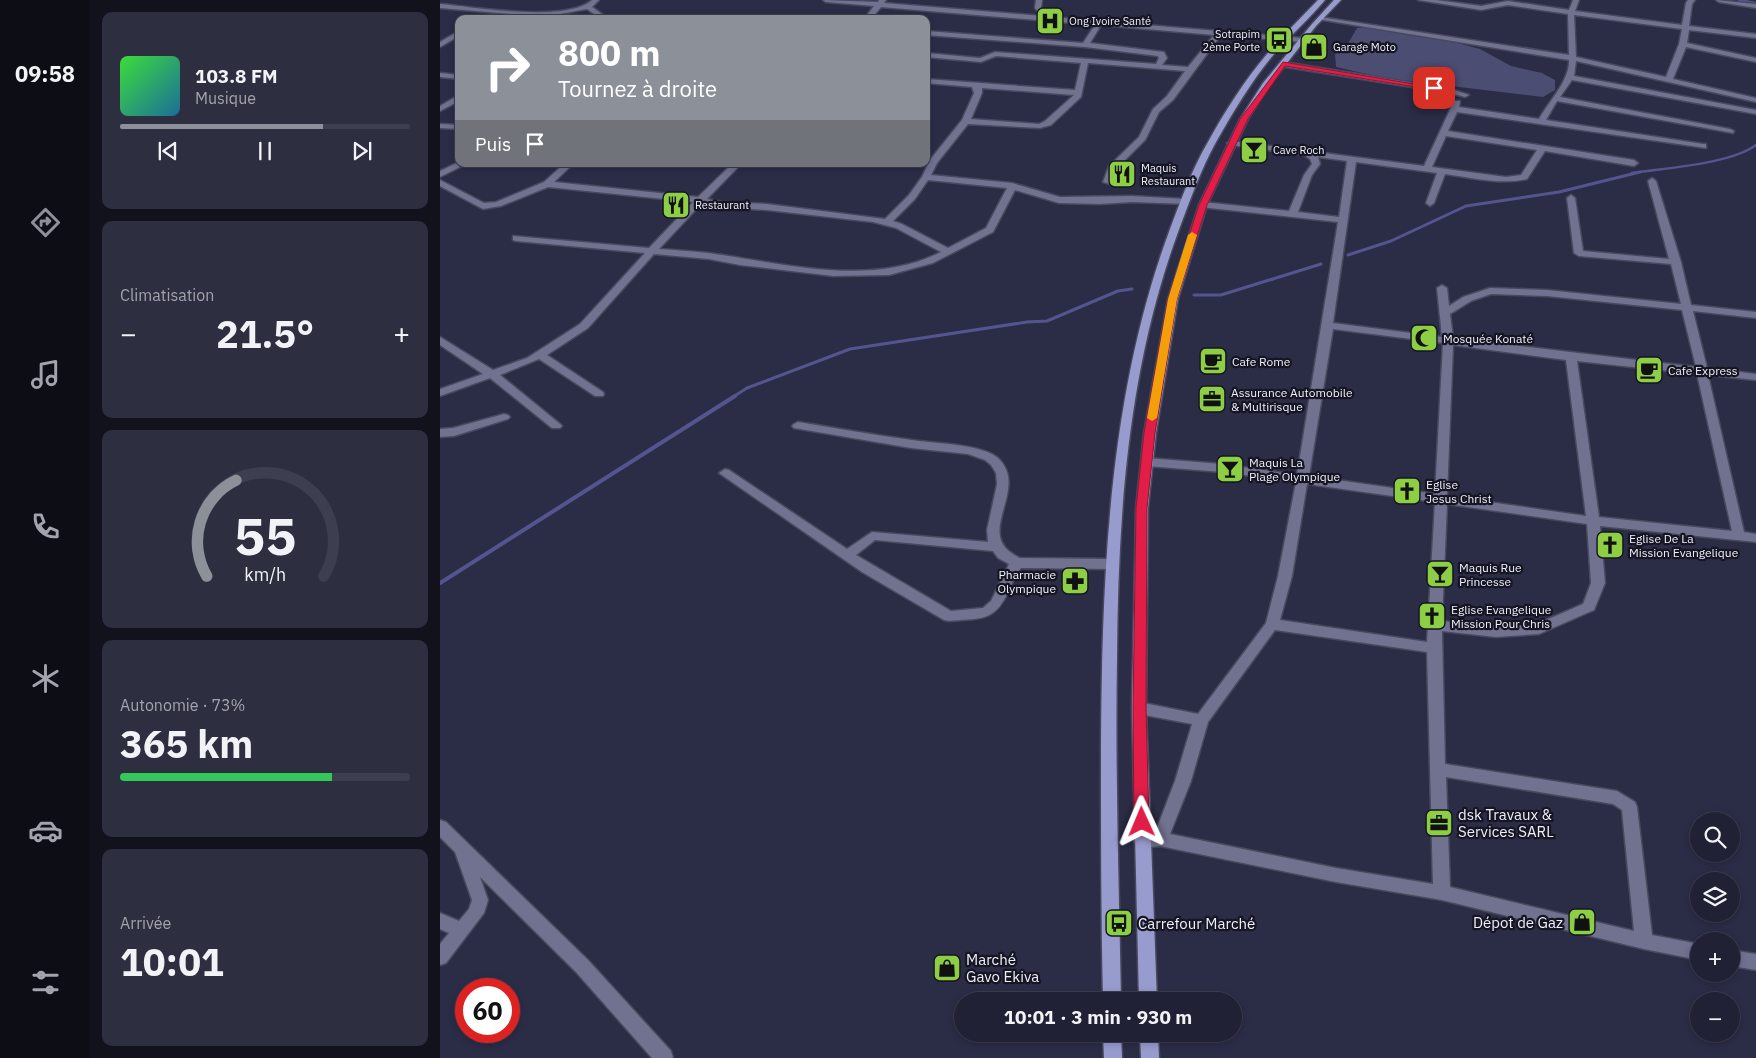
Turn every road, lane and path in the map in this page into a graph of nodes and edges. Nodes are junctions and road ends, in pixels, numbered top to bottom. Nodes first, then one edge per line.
1 (596, 0) edge
2 (826, 0) edge
3 (1039, 0) edge
4 (1322, 0) edge
5 (1338, 0) edge
6 (1421, 0) edge
7 (1576, 0) edge
8 (1692, 0) edge
9 (1718, 0) edge
10 (882, 2) edge
11 (1452, 2) edge
12 (1499, 2) edge
13 (440, 6) edge
14 (1756, 6) edge
15 (588, 8) junction
16 (496, 11) junction
17 (1571, 13) junction
18 (490, 15) edge
19 (529, 15) edge
20 (555, 15) edge
21 (599, 15) edge
22 (871, 15) edge
23 (1047, 18) junction
24 (1320, 19) junction
25 (1099, 23) junction
26 (1684, 26) junction
27 (930, 32) edge
28 (1220, 32) junction
29 (455, 35) edge
30 (440, 36) edge
31 (455, 36) edge
32 (1756, 36) edge
33 (1287, 38) junction
34 (1302, 40) junction
35 (1683, 44) junction
36 (440, 45) edge
37 (1085, 45) junction
38 (930, 55) edge
39 (1572, 58) junction
40 (1756, 60) edge
41 (1085, 61) junction
42 (1283, 64) junction
43 (1158, 66) junction
44 (1190, 69) junction
45 (440, 75) edge
46 (455, 77) edge
47 (1569, 77) junction
48 (1670, 80) junction
49 (930, 81) edge
50 (973, 84) junction
51 (1079, 93) junction
52 (1555, 98) junction
53 (455, 100) edge
54 (1756, 100) edge
55 (440, 109) edge
56 (1454, 109) junction
57 (1756, 112) edge
58 (966, 121) junction
59 (1542, 121) junction
60 (440, 126) edge
61 (455, 127) edge
62 (1730, 131) dead end
63 (1442, 133) junction
64 (1231, 143) junction
65 (1702, 146) dead end
66 (1542, 149) junction
67 (1306, 152) junction
68 (1352, 158) junction
69 (1634, 163) dead end
70 (455, 167) edge
71 (566, 167) edge
72 (735, 167) edge
73 (1427, 169) junction
74 (1442, 172) junction
75 (440, 174) edge
76 (926, 177) junction
77 (1652, 180) dead end
78 (1107, 182) dead end
79 (440, 183) edge
80 (547, 184) junction
81 (1012, 186) junction
82 (1571, 198) dead end
83 (700, 200) junction
84 (1185, 202) junction
85 (1430, 203) dead end
86 (1203, 205) junction
87 (1292, 214) junction
88 (1344, 220) junction
89 (887, 222) junction
90 (516, 238) dead end
91 (651, 250) junction
92 (949, 252) junction
93 (1676, 262) junction
94 (1442, 288) dead end
95 (1687, 309) junction
96 (1444, 313) junction
97 (1756, 315) edge
98 (1328, 325) junction
99 (440, 340) edge
100 (1448, 341) junction
101 (540, 355) junction
102 (1571, 357) junction
103 (1703, 371) junction
104 (491, 373) junction
105 (1756, 378) edge
106 (440, 393) edge
107 (599, 394) dead end
108 (504, 417) dead end
109 (556, 426) dead end
110 (798, 426) dead end
111 (440, 434) edge
112 (1147, 462) junction
113 (725, 473) dead end
114 (1302, 480) junction
115 (1439, 498) junction
116 (1593, 520) junction
117 (1739, 536) junction
118 (1756, 538) edge
119 (996, 547) junction
120 (847, 556) junction
121 (1018, 563) junction
122 (1112, 564) junction
123 (1272, 624) junction
124 (1434, 625) junction
125 (1434, 648) junction
126 (1139, 708) junction
127 (1201, 720) junction
128 (1438, 769) junction
129 (440, 827) edge
130 (1160, 839) junction
131 (1142, 841) junction
132 (462, 849) junction
133 (1442, 893) junction
134 (440, 921) edge
135 (463, 930) junction
136 (1644, 941) junction
137 (1690, 950) edge
138 (440, 957) edge
139 (1740, 959) edge
140 (1756, 962) edge
141 (1112, 992) edge
142 (1148, 992) edge
143 (1112, 1042) edge
144 (1149, 1042) edge
145 (664, 1058) edge
146 (1113, 1058) edge
147 (1150, 1058) edge

1 - 15 street
2 - 10 street
3 - 23 street
4 - 33 main road
5 - 24 main road
6 - 11 street
7 - 17 street
8 - 26 street
9 - 14 street
10 - 22 street
10 - 23 street
11 - 12 street
12 - 17 street
13 - 16 street
15 - 20 street
15 - 21 street
16 - 18 street
16 - 19 street
17 - 26 street
17 - 39 street
23 - 25 street
24 - 34 main road
24 - 39 street
25 - 28 street
25 - 37 street
26 - 32 street
26 - 35 street
27 - 37 street
28 - 33 street
28 - 44 street
29 - 30 street
31 - 36 street
33 - 34 street
33 - 84 main road
34 - 42 main road
35 - 40 street
35 - 48 street
37 - 43 street
38 - 41 street
39 - 47 street
39 - 48 street
41 - 43 street
41 - 51 street
42 - 56 street
42 - 64 main road
43 - 44 street
44 - 78 street
45 - 46 street
47 - 52 street
47 - 57 street
48 - 54 street
49 - 50 street
50 - 51 street
50 - 58 street
51 - 58 street
52 - 59 street
52 - 62 street
53 - 55 street
56 - 59 street
56 - 63 street
58 - 76 street
59 - 65 street
60 - 61 street
63 - 66 street
63 - 73 street
64 - 67 street
64 - 86 main road
66 - 69 street
66 - 74 street
67 - 68 street
67 - 87 street
68 - 73 street
68 - 88 street
70 - 75 street
71 - 80 street
72 - 83 street
73 - 74 street
74 - 85 street
76 - 81 street
76 - 89 street
77 - 93 street
79 - 80 street
80 - 83 street
81 - 84 street
81 - 92 street
82 - 93 street
83 - 89 street
83 - 91 street
84 - 122 main road
86 - 87 street
86 - 112 main road
87 - 88 street
88 - 98 street
89 - 92 street
90 - 91 street
91 - 92 street
91 - 101 street
93 - 95 street
94 - 96 street
95 - 96 street
95 - 97 street
95 - 103 street
96 - 100 street
98 - 100 street
98 - 114 street
99 - 104 street
100 - 102 street
100 - 115 street
101 - 104 street
101 - 107 street
102 - 103 street
102 - 116 street
103 - 105 street
103 - 117 street
104 - 106 street
104 - 109 street
108 - 111 street
110 - 119 street
112 - 114 street
112 - 126 main road
113 - 120 street
114 - 115 street
114 - 123 street
115 - 116 street
115 - 124 street
116 - 117 street
116 - 124 street
117 - 118 street
119 - 120 street
119 - 121 street
120 - 121 street
121 - 122 street
122 - 141 main road
123 - 125 street
123 - 127 street
124 - 125 street
125 - 128 street
126 - 127 street
126 - 131 main road
127 - 130 street
128 - 133 street
128 - 136 street
129 - 132 street
130 - 131 street
130 - 133 street
131 - 142 main road
132 - 135 street
132 - 145 street
133 - 136 street
134 - 135 street
135 - 138 street
136 - 137 street
139 - 140 street
143 - 146 main road
144 - 147 main road

